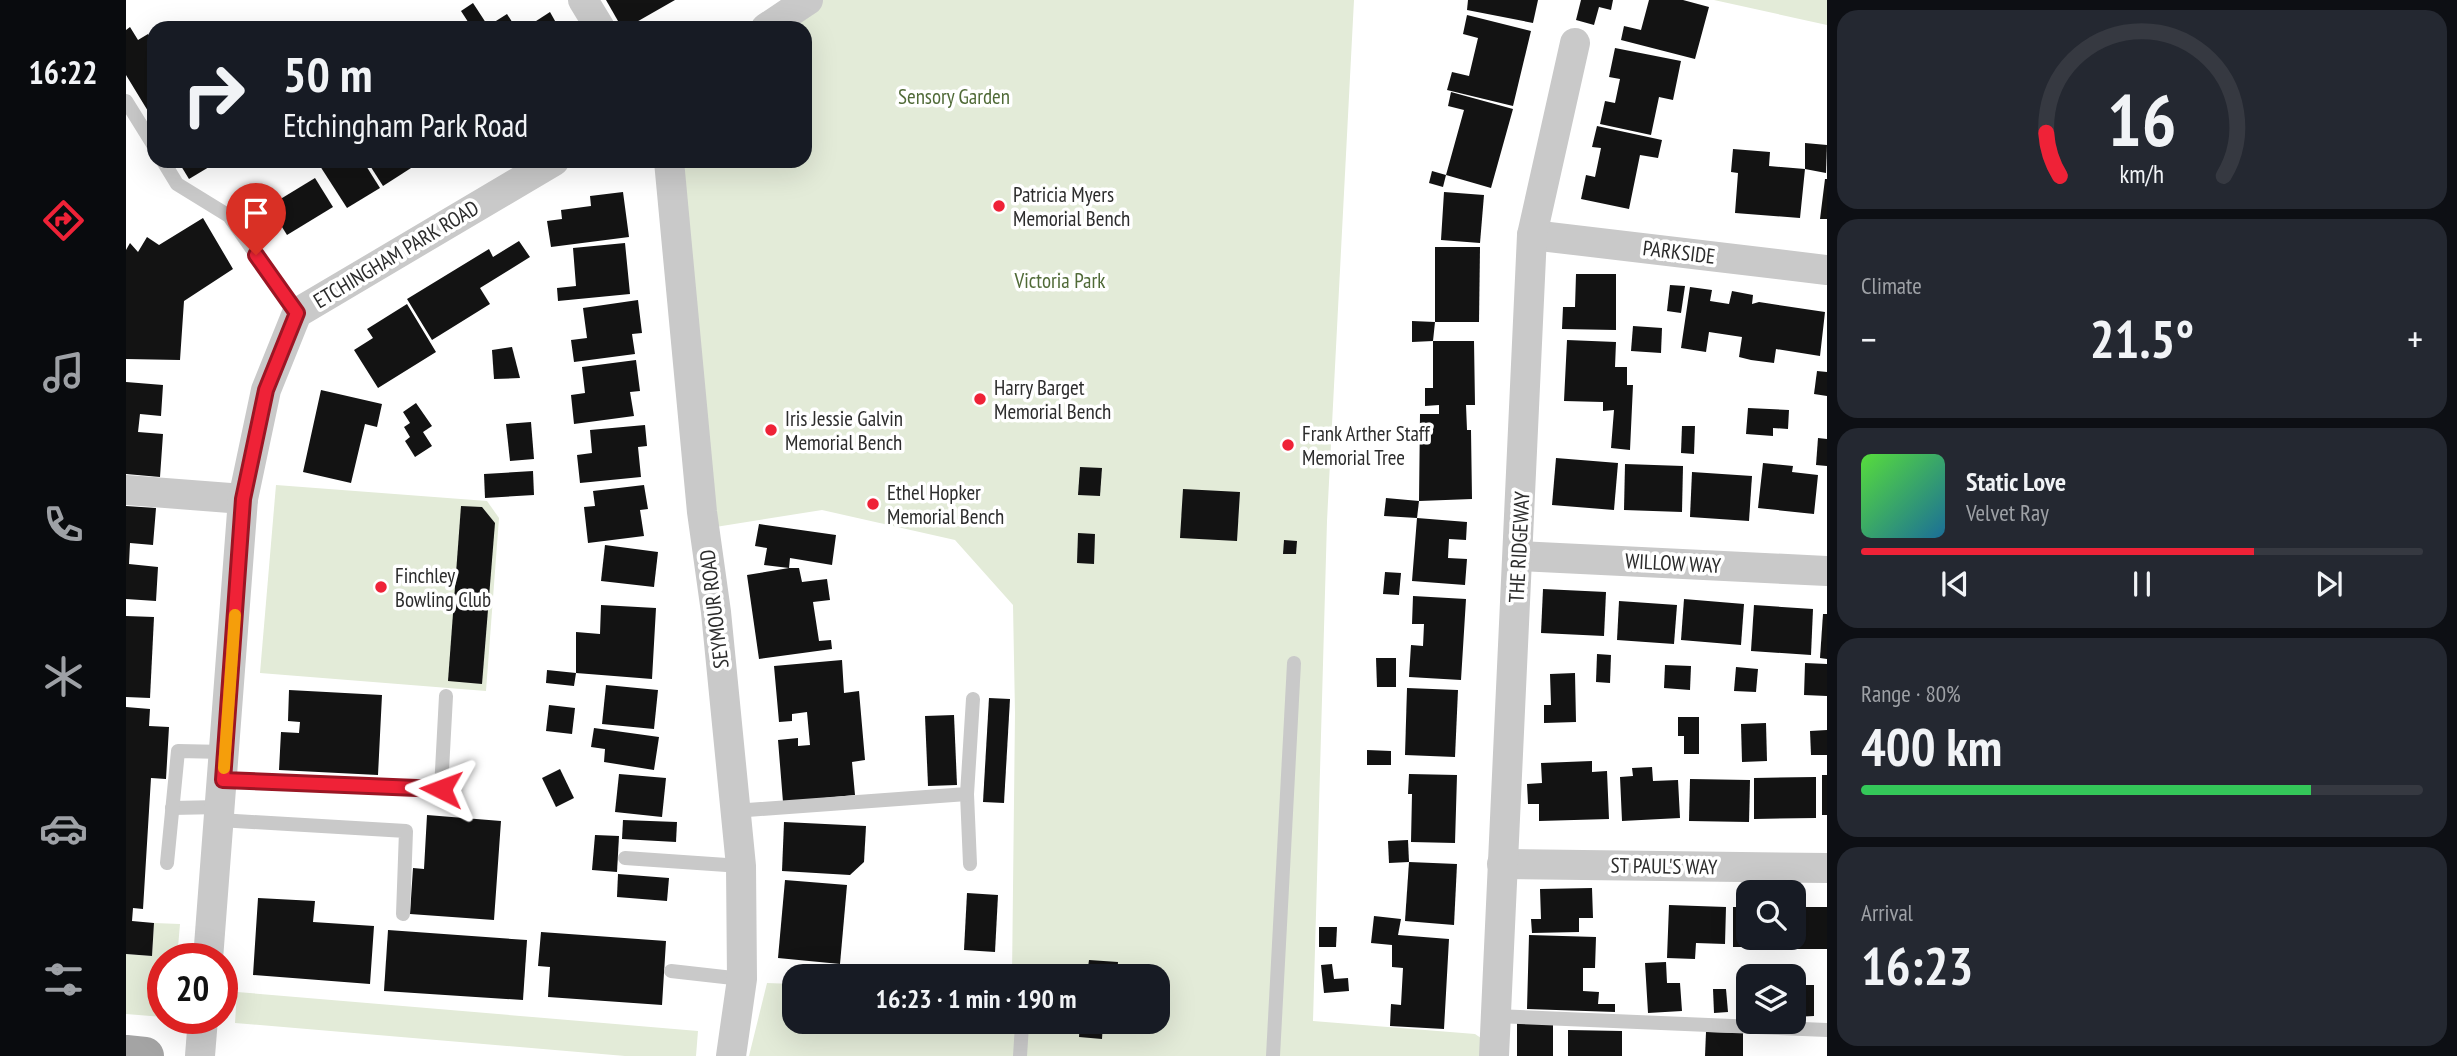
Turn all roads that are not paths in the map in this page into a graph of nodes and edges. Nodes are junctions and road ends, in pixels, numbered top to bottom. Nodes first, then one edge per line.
1 (583, 0) edge
2 (808, 0) edge
3 (596, 21) edge
4 (776, 21) edge
5 (1575, 43) dead end
6 (126, 101) edge
7 (147, 135) edge
8 (167, 168) edge
9 (542, 168) edge
10 (670, 168) edge
11 (1532, 235) junction
12 (1827, 270) edge
13 (297, 313) junction
14 (126, 489) edge
15 (243, 499) junction
16 (1519, 556) junction
17 (1827, 571) edge
18 (1294, 663) dead end
19 (446, 696) dead end
20 (973, 699) dead end
21 (222, 790) junction
22 (967, 794) junction
23 (172, 808) junction
24 (734, 811) junction
25 (625, 858) dead end
26 (167, 863) dead end
27 (970, 864) dead end
28 (1502, 864) junction
29 (741, 866) junction
30 (1827, 868) edge
31 (403, 914) dead end
32 (209, 943) edge
33 (671, 971) dead end
34 (742, 979) junction
35 (1495, 1016) junction
36 (1827, 1030) edge
37 (202, 1034) edge
38 (1021, 1034) edge
39 (126, 1054) edge
40 (145, 1056) edge
41 (200, 1056) edge
42 (731, 1056) edge
43 (1020, 1056) edge
44 (1273, 1056) edge
45 (1494, 1056) edge

1 - 3 street
2 - 4 street
5 - 11 street, THE RIDGEWAY
6 - 7 lane
8 - 13 lane
9 - 13 street, ETCHINGHAM PARK ROAD
10 - 24 street, SEYMOUR ROAD
11 - 12 street, PARKSIDE
11 - 16 street, THE RIDGEWAY
13 - 15 street, ETCHINGHAM PARK ROAD
14 - 15 street
15 - 21 street, ETCHINGHAM PARK ROAD
16 - 17 street, WILLOW WAY
16 - 28 street, THE RIDGEWAY
18 - 44 lane
19 - 21 lane
20 - 22 lane
21 - 23 lane
21 - 23 lane
21 - 31 lane
21 - 32 street, ETCHINGHAM PARK ROAD
22 - 24 lane
22 - 27 lane
23 - 26 lane
24 - 29 street, SEYMOUR ROAD
25 - 29 lane
28 - 30 street, ST PAUL'S WAY
28 - 35 street, THE RIDGEWAY
29 - 34 street, SEYMOUR ROAD
33 - 34 lane
34 - 42 street, SEYMOUR ROAD
35 - 36 lane
35 - 45 street, THE RIDGEWAY
37 - 41 street
38 - 43 lane
39 - 40 main road

